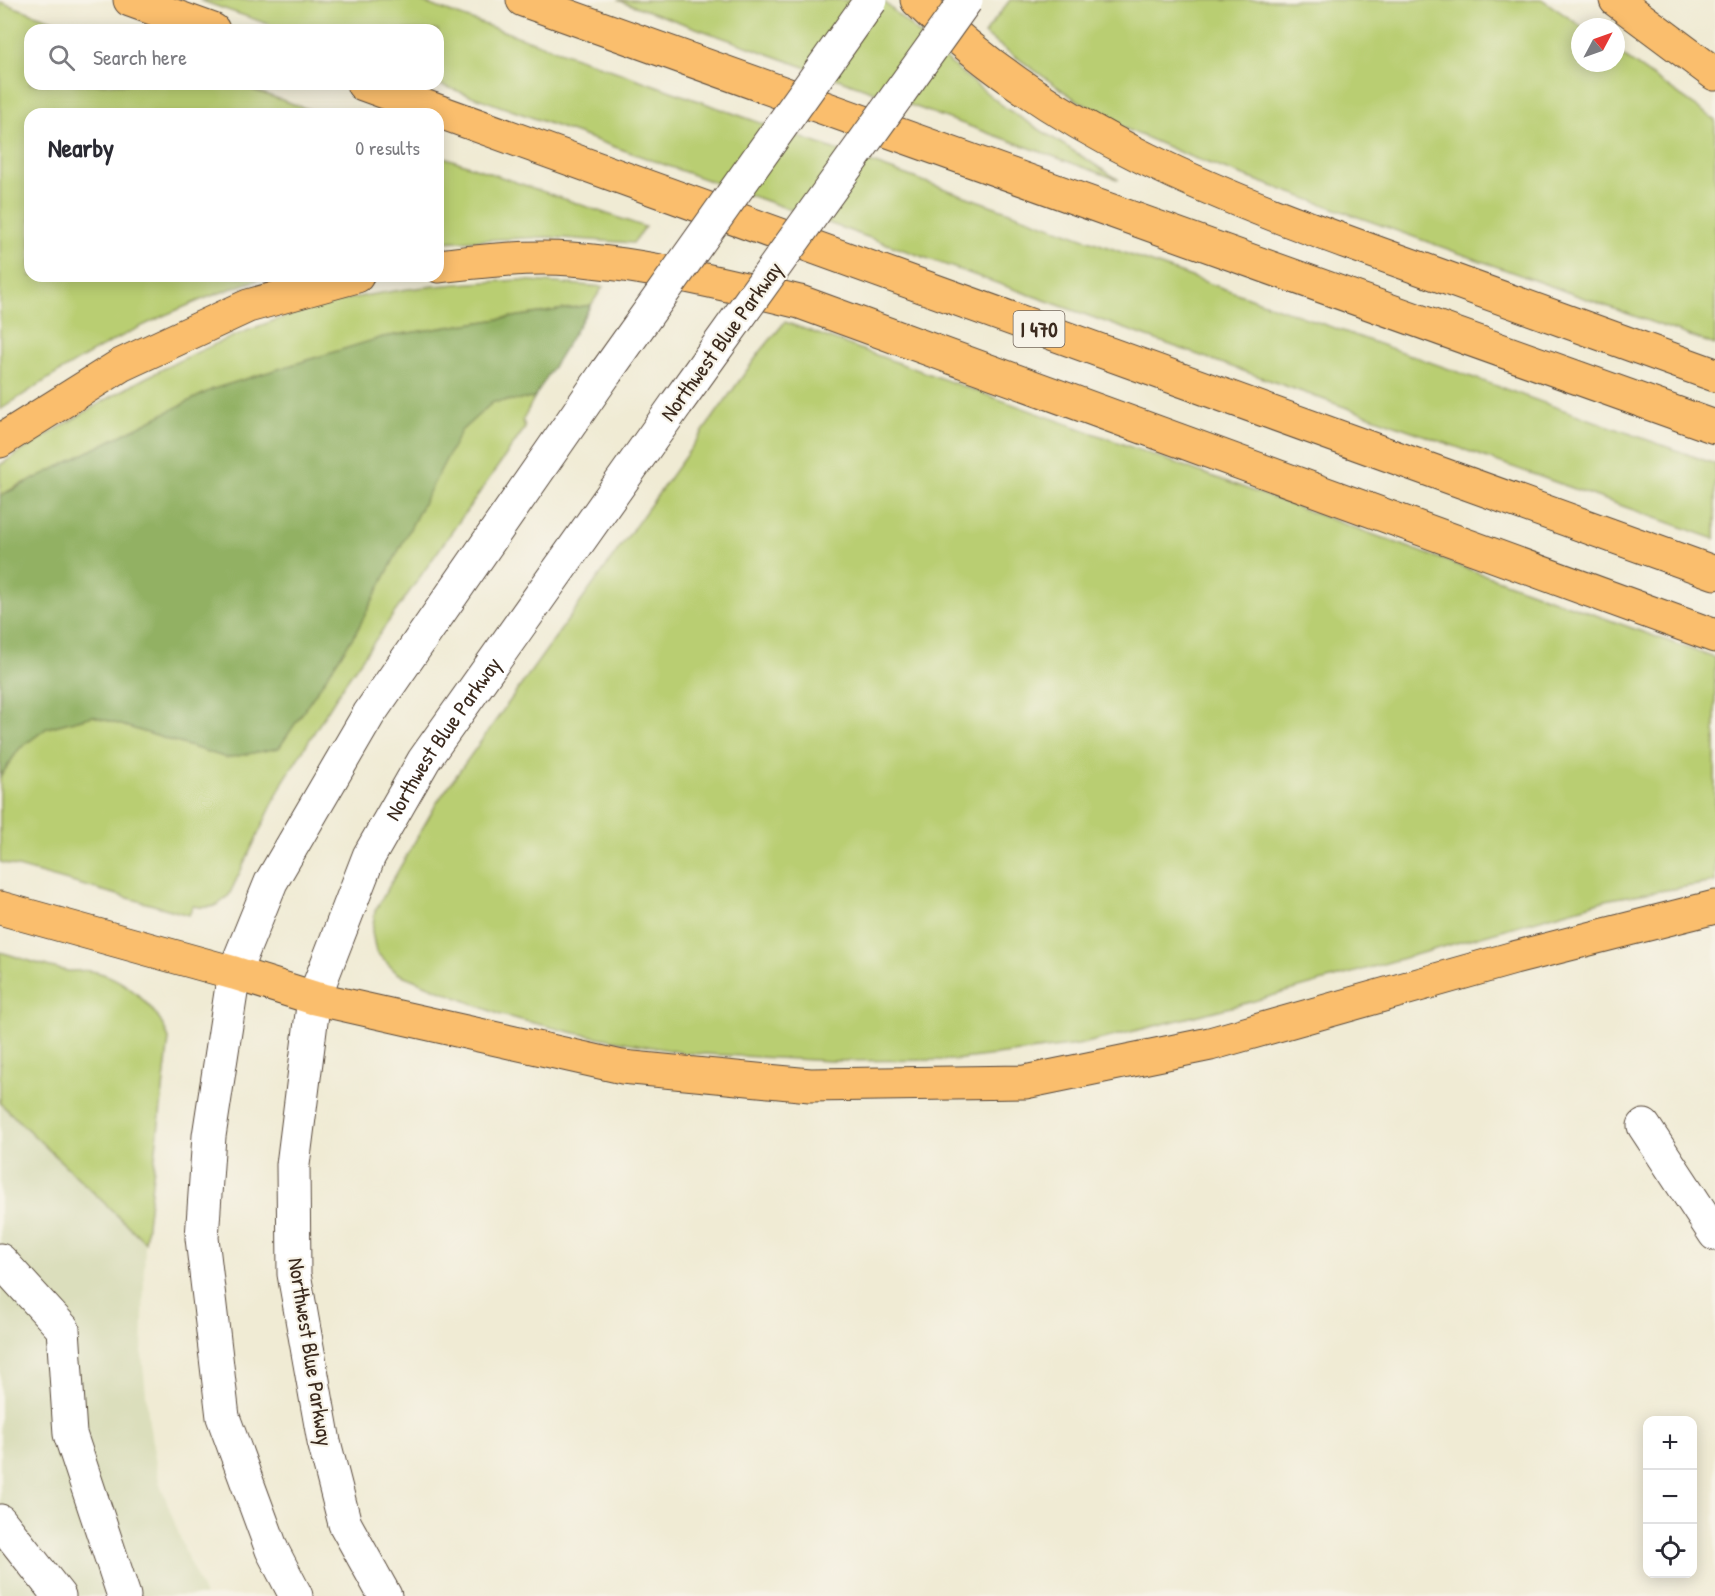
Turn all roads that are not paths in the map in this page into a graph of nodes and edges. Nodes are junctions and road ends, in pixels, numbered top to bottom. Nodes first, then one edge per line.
1 (130, 0) edge
2 (523, 0) edge
3 (871, 0) edge
4 (917, 0) edge
5 (966, 0) edge
6 (1616, 0) edge
7 (196, 24) edge
8 (1715, 74) edge
9 (380, 90) edge
10 (429, 108) edge
11 (444, 113) edge
12 (444, 265) edge
13 (335, 282) edge
14 (1715, 375) edge
15 (1715, 427) edge
16 (0, 441) edge
17 (1715, 573) edge
18 (1715, 636) edge
19 (0, 908) edge
20 (1715, 908) edge
21 (234, 972) junction
22 (314, 998) junction
23 (1644, 1126) dead end
24 (1715, 1234) edge
25 (0, 1260) edge
26 (0, 1521) edge
27 (59, 1596) edge
28 (124, 1596) edge
29 (296, 1596) edge
30 (385, 1596) edge

1 - 7 highway
2 - 15 highway
3 - 21 street, bridge
4 - 14 highway
5 - 22 street, Northwest Blue Parkway, bridge
6 - 8 highway
9 - 10 highway, I 470
11 - 17 highway, I 470
12 - 18 highway
13 - 16 highway
19 - 21 highway
20 - 22 highway
21 - 22 highway
21 - 29 street
22 - 30 street, Northwest Blue Parkway
23 - 24 street
25 - 28 street
26 - 27 street

